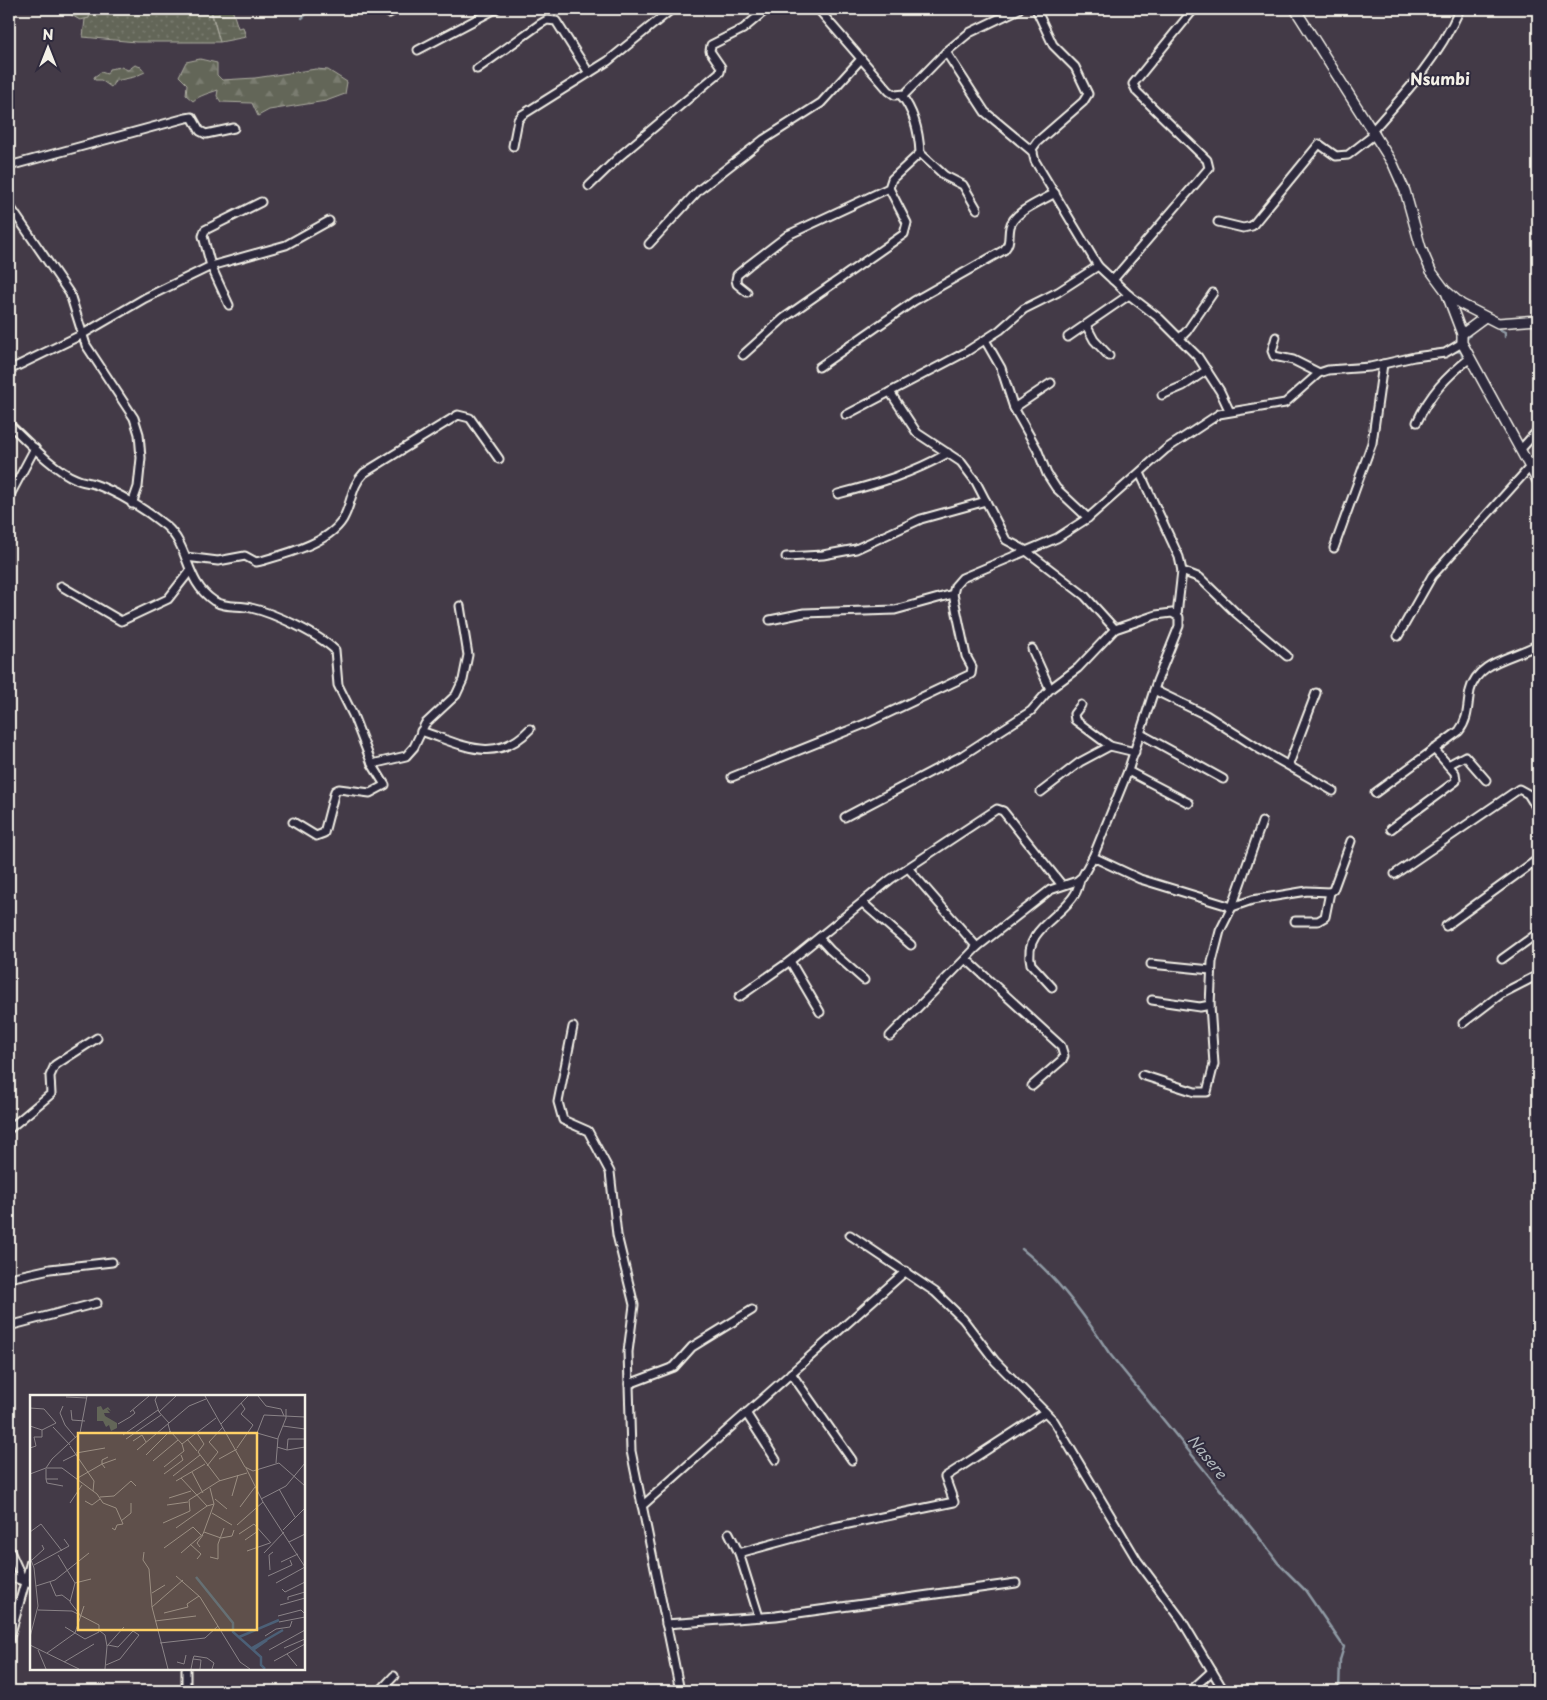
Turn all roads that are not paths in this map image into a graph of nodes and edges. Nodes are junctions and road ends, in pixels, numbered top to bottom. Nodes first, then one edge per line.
1 (397, 9) edge
2 (496, 9) edge
3 (672, 9) edge
4 (767, 9) edge
5 (818, 9) edge
6 (1019, 9) edge
7 (1036, 9) edge
8 (1194, 9) edge
9 (1295, 9) edge
10 (1460, 9) edge
11 (389, 13) dead end
12 (418, 50) dead end
13 (946, 52) junction
14 (862, 59) junction
15 (477, 69) dead end
16 (589, 73) junction
17 (901, 95) junction
18 (234, 128) dead end
19 (1374, 132) junction
20 (513, 146) dead end
21 (1033, 152) junction
22 (920, 153) junction
23 (9, 166) edge
24 (589, 186) dead end
25 (890, 188) junction
26 (1055, 193) junction
27 (261, 202) dead end
28 (9, 204) edge
29 (977, 209) dead end
30 (329, 221) dead end
31 (1218, 222) dead end
32 (649, 244) dead end
33 (211, 266) junction
34 (1098, 266) junction
35 (1113, 280) junction
36 (1445, 290) junction
37 (747, 292) dead end
38 (1213, 293) dead end
39 (1128, 295) junction
40 (229, 305) dead end
41 (1485, 317) junction
42 (1538, 320) edge
43 (1086, 325) junction
44 (83, 334) junction
45 (1068, 337) dead end
46 (1276, 337) dead end
47 (1180, 338) junction
48 (1462, 339) junction
49 (985, 340) junction
50 (743, 355) dead end
51 (1110, 356) dead end
52 (1470, 358) junction
53 (1383, 364) junction
54 (819, 367) dead end
55 (9, 370) edge
56 (1207, 370) junction
57 (1319, 373) junction
58 (1051, 383) dead end
59 (890, 392) junction
60 (1162, 395) dead end
61 (1014, 408) junction
62 (1229, 410) junction
63 (846, 415) dead end
64 (1417, 422) dead end
65 (9, 424) edge
66 (1538, 430) edge
67 (35, 448) junction
68 (1521, 449) junction
69 (948, 453) junction
70 (499, 460) dead end
71 (1530, 467) junction
72 (1140, 473) junction
73 (1538, 482) edge
74 (838, 494) dead end
75 (9, 497) edge
76 (986, 500) junction
77 (132, 504) junction
78 (1088, 518) junction
79 (1334, 548) dead end
80 (1025, 550) junction
81 (186, 557) junction
82 (786, 557) dead end
83 (1182, 571) junction
84 (189, 572) junction
85 (61, 586) dead end
86 (953, 594) junction
87 (460, 606) dead end
88 (1177, 615) junction
89 (770, 620) dead end
90 (1115, 629) junction
91 (1398, 636) dead end
92 (1538, 644) edge
93 (1032, 649) dead end
94 (1287, 656) dead end
95 (1050, 689) junction
96 (1154, 690) junction
97 (1316, 693) dead end
98 (1081, 705) dead end
99 (530, 729) dead end
100 (421, 732) junction
101 (1141, 734) junction
102 (1110, 746) junction
103 (1434, 749) junction
104 (1135, 752) junction
105 (372, 764) junction
106 (1289, 764) junction
107 (1448, 765) junction
108 (1128, 771) junction
109 (732, 777) dead end
110 (1223, 779) dead end
111 (1486, 780) dead end
112 (1333, 791) dead end
113 (1041, 792) dead end
114 (1375, 793) dead end
115 (1189, 803) dead end
116 (1538, 810) edge
117 (845, 817) dead end
118 (293, 822) dead end
119 (1262, 822) dead end
120 (1391, 829) dead end
121 (1351, 842) dead end
122 (1093, 857) junction
123 (1538, 859) edge
124 (909, 869) junction
125 (1395, 874) dead end
126 (1080, 879) junction
127 (1061, 884) junction
128 (1330, 892) junction
129 (864, 904) junction
130 (1232, 907) junction
131 (1295, 921) dead end
132 (1446, 926) dead end
133 (1538, 933) edge
134 (819, 938) junction
135 (911, 945) dead end
136 (977, 948) junction
137 (966, 958) junction
138 (1502, 959) dead end
139 (790, 961) junction
140 (1150, 964) dead end
141 (1211, 970) junction
142 (1538, 975) edge
143 (864, 980) dead end
144 (1052, 987) dead end
145 (739, 997) dead end
146 (1152, 1000) dead end
147 (1210, 1005) junction
148 (820, 1012) dead end
149 (1463, 1023) dead end
150 (573, 1028) dead end
151 (890, 1036) dead end
152 (97, 1038) dead end
153 (1142, 1075) dead end
154 (1032, 1086) dead end
155 (9, 1129) edge
156 (850, 1235) dead end
157 (112, 1262) dead end
158 (906, 1271) junction
159 (9, 1278) edge
160 (97, 1303) dead end
161 (752, 1310) dead end
162 (9, 1326) edge
163 (791, 1373) junction
164 (629, 1384) junction
165 (1045, 1412) junction
166 (746, 1413) junction
167 (776, 1460) dead end
168 (852, 1460) dead end
169 (642, 1506) junction
170 (729, 1533) dead end
171 (9, 1549) edge
172 (739, 1553) junction
173 (30, 1568) edge
174 (9, 1576) edge
175 (28, 1583) edge
176 (1016, 1583) dead end
177 (759, 1617) junction
178 (666, 1624) junction
179 (9, 1640) edge
180 (186, 1670) edge
181 (1212, 1671) junction
182 (394, 1676) dead end
183 (186, 1691) edge
184 (380, 1691) edge
185 (680, 1691) edge
186 (1190, 1691) edge
187 (1224, 1691) edge

1 - 11 street
2 - 12 street
3 - 16 street
4 - 24 street
5 - 14 street
6 - 13 street
7 - 21 street
8 - 35 street
9 - 19 street
10 - 19 street
13 - 17 street
13 - 21 street
14 - 17 street
14 - 32 street
15 - 16 street
16 - 20 street
17 - 22 street
18 - 23 street
19 - 31 street
19 - 36 street
21 - 26 street
22 - 25 street
22 - 29 street
25 - 37 street
25 - 50 street
26 - 34 street
26 - 54 street
27 - 33 street
28 - 44 street
30 - 33 street
33 - 40 street
33 - 44 street
34 - 35 street
34 - 49 street
35 - 39 street
36 - 41 street
36 - 48 street
38 - 47 street
39 - 43 street
39 - 47 street
41 - 42 street
41 - 48 street
43 - 45 street
43 - 51 street
44 - 55 street
44 - 77 street
46 - 57 street
47 - 56 street
48 - 52 street
48 - 53 street
49 - 59 street
49 - 61 street
52 - 64 street
52 - 68 street
53 - 57 street
53 - 79 street
56 - 60 street
56 - 62 street
57 - 62 street
58 - 61 street
59 - 63 street
59 - 69 street
61 - 78 street
62 - 72 street
65 - 67 street
66 - 68 street
67 - 75 street
67 - 77 street
68 - 71 street
69 - 74 street
69 - 76 street
70 - 81 street
71 - 73 street
71 - 91 street
72 - 78 street
72 - 83 street
76 - 80 street
76 - 82 street
77 - 81 street
78 - 80 street
80 - 86 street
80 - 90 street
81 - 84 street
83 - 88 street
83 - 94 street
84 - 85 street
84 - 105 street
86 - 89 street
86 - 109 street
87 - 100 street
88 - 90 street
88 - 96 street
90 - 95 street
92 - 103 street
93 - 95 street
95 - 117 street
96 - 101 street
96 - 106 street
97 - 106 street
98 - 102 street
99 - 100 street
100 - 105 street
101 - 104 street
101 - 110 street
102 - 104 street
102 - 113 street
103 - 107 street
103 - 114 street
104 - 108 street
105 - 118 street
106 - 112 street
107 - 111 street
107 - 120 street
108 - 115 street
108 - 122 street
116 - 125 street
119 - 130 street
121 - 128 street
122 - 126 street
122 - 130 street
123 - 132 street
124 - 127 street
124 - 129 street
124 - 136 street
126 - 127 street
126 - 144 street
127 - 136 street
128 - 130 street
128 - 131 street
129 - 134 street
129 - 135 street
130 - 141 street
133 - 138 street
134 - 139 street
134 - 143 street
136 - 137 street
137 - 151 street
137 - 154 street
139 - 145 street
139 - 148 street
140 - 141 street
141 - 147 street
142 - 149 street
146 - 147 street
147 - 153 street
150 - 164 street
152 - 155 street
156 - 158 street
157 - 159 street
158 - 163 street
158 - 165 street
160 - 162 street
161 - 164 street
163 - 166 street
163 - 168 street
164 - 169 street
165 - 172 street
165 - 181 street
166 - 167 street
166 - 169 street
169 - 178 street
170 - 172 street
171 - 175 street
172 - 177 street
173 - 175 street
174 - 175 street
175 - 179 street
176 - 177 street
177 - 178 street
178 - 185 street
180 - 183 street
181 - 186 street
181 - 187 street
182 - 184 street

